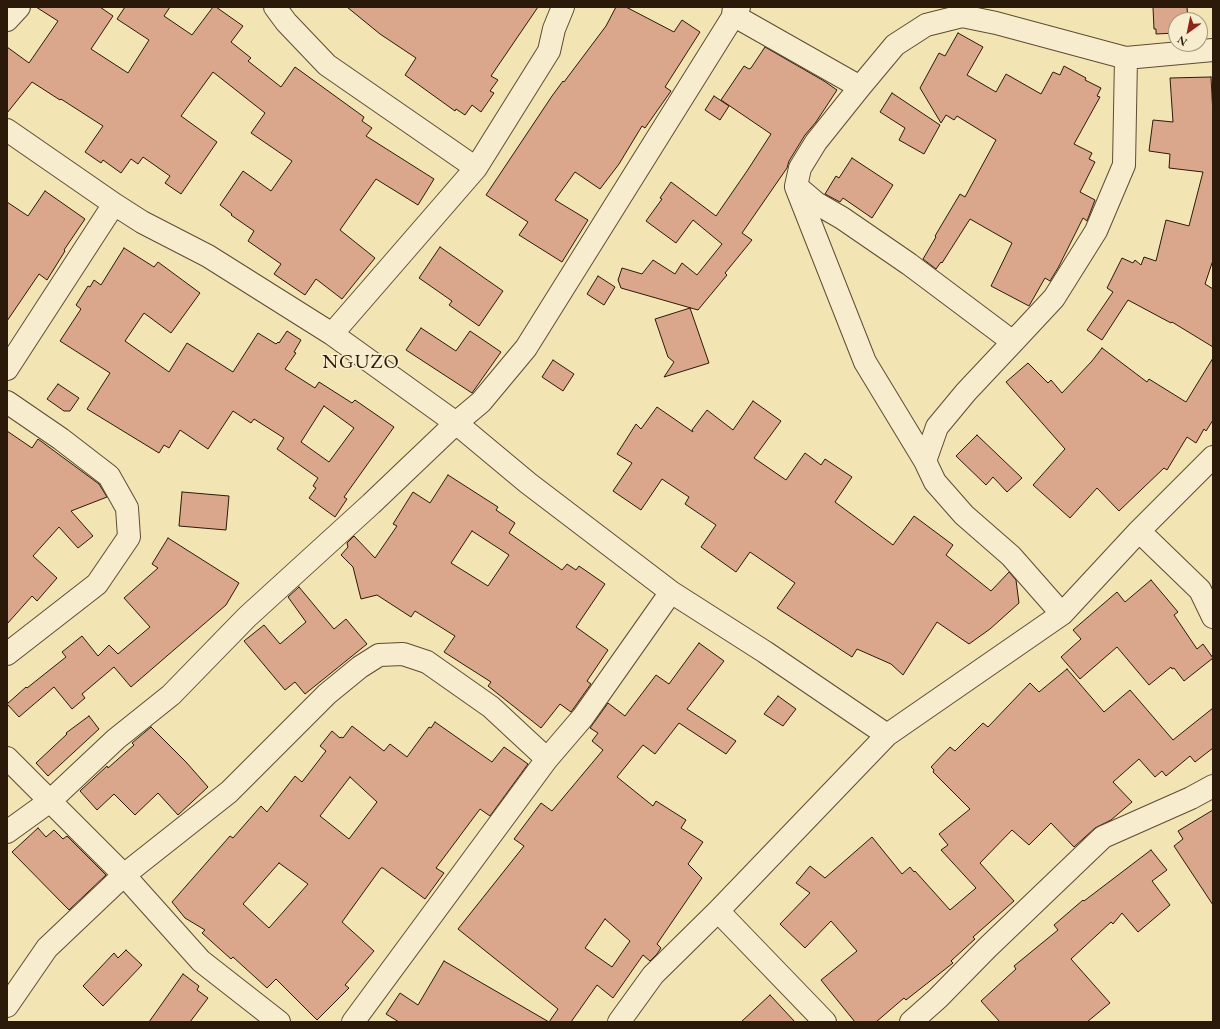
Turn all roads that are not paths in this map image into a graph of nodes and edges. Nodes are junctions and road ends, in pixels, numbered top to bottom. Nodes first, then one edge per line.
1 (19, 7) edge
2 (275, 7) edge
3 (563, 7) edge
4 (735, 10) edge
5 (7, 20) edge
6 (1213, 50) edge
7 (1126, 58) junction
8 (860, 87) junction
9 (7, 130) edge
10 (476, 168) junction
11 (796, 186) junction
12 (114, 204) junction
13 (332, 334) junction
14 (1013, 342) junction
15 (7, 369) edge
16 (7, 402) edge
17 (456, 423) junction
18 (1213, 458) edge
19 (925, 461) junction
20 (1139, 531) junction
21 (671, 592) junction
22 (1062, 614) junction
23 (1213, 617) edge
24 (7, 654) edge
25 (887, 735) junction
26 (7, 758) edge
27 (547, 759) junction
28 (1213, 786) edge
29 (50, 801) junction
30 (7, 832) edge
31 (124, 875) junction
32 (718, 911) junction
33 (7, 1006) edge
34 (279, 1022) edge
35 (353, 1022) edge
36 (619, 1022) edge
37 (825, 1022) edge
38 (911, 1022) edge

1 - 5 street
2 - 10 street
3 - 10 street
4 - 8 street
4 - 17 street
6 - 7 street
7 - 8 street
7 - 14 street
8 - 11 street
9 - 12 street
10 - 13 street
11 - 14 street
11 - 19 street
12 - 13 street
12 - 15 street
13 - 17 street
14 - 19 street
16 - 24 street
17 - 21 street
17 - 29 street
18 - 20 street
19 - 22 street
20 - 22 street
20 - 23 street
21 - 25 street
21 - 27 street
22 - 25 street
25 - 32 street
26 - 29 street
27 - 31 street
27 - 35 street
28 - 38 street
29 - 30 street
29 - 31 street
31 - 33 street
31 - 34 street
32 - 36 street
32 - 37 street

